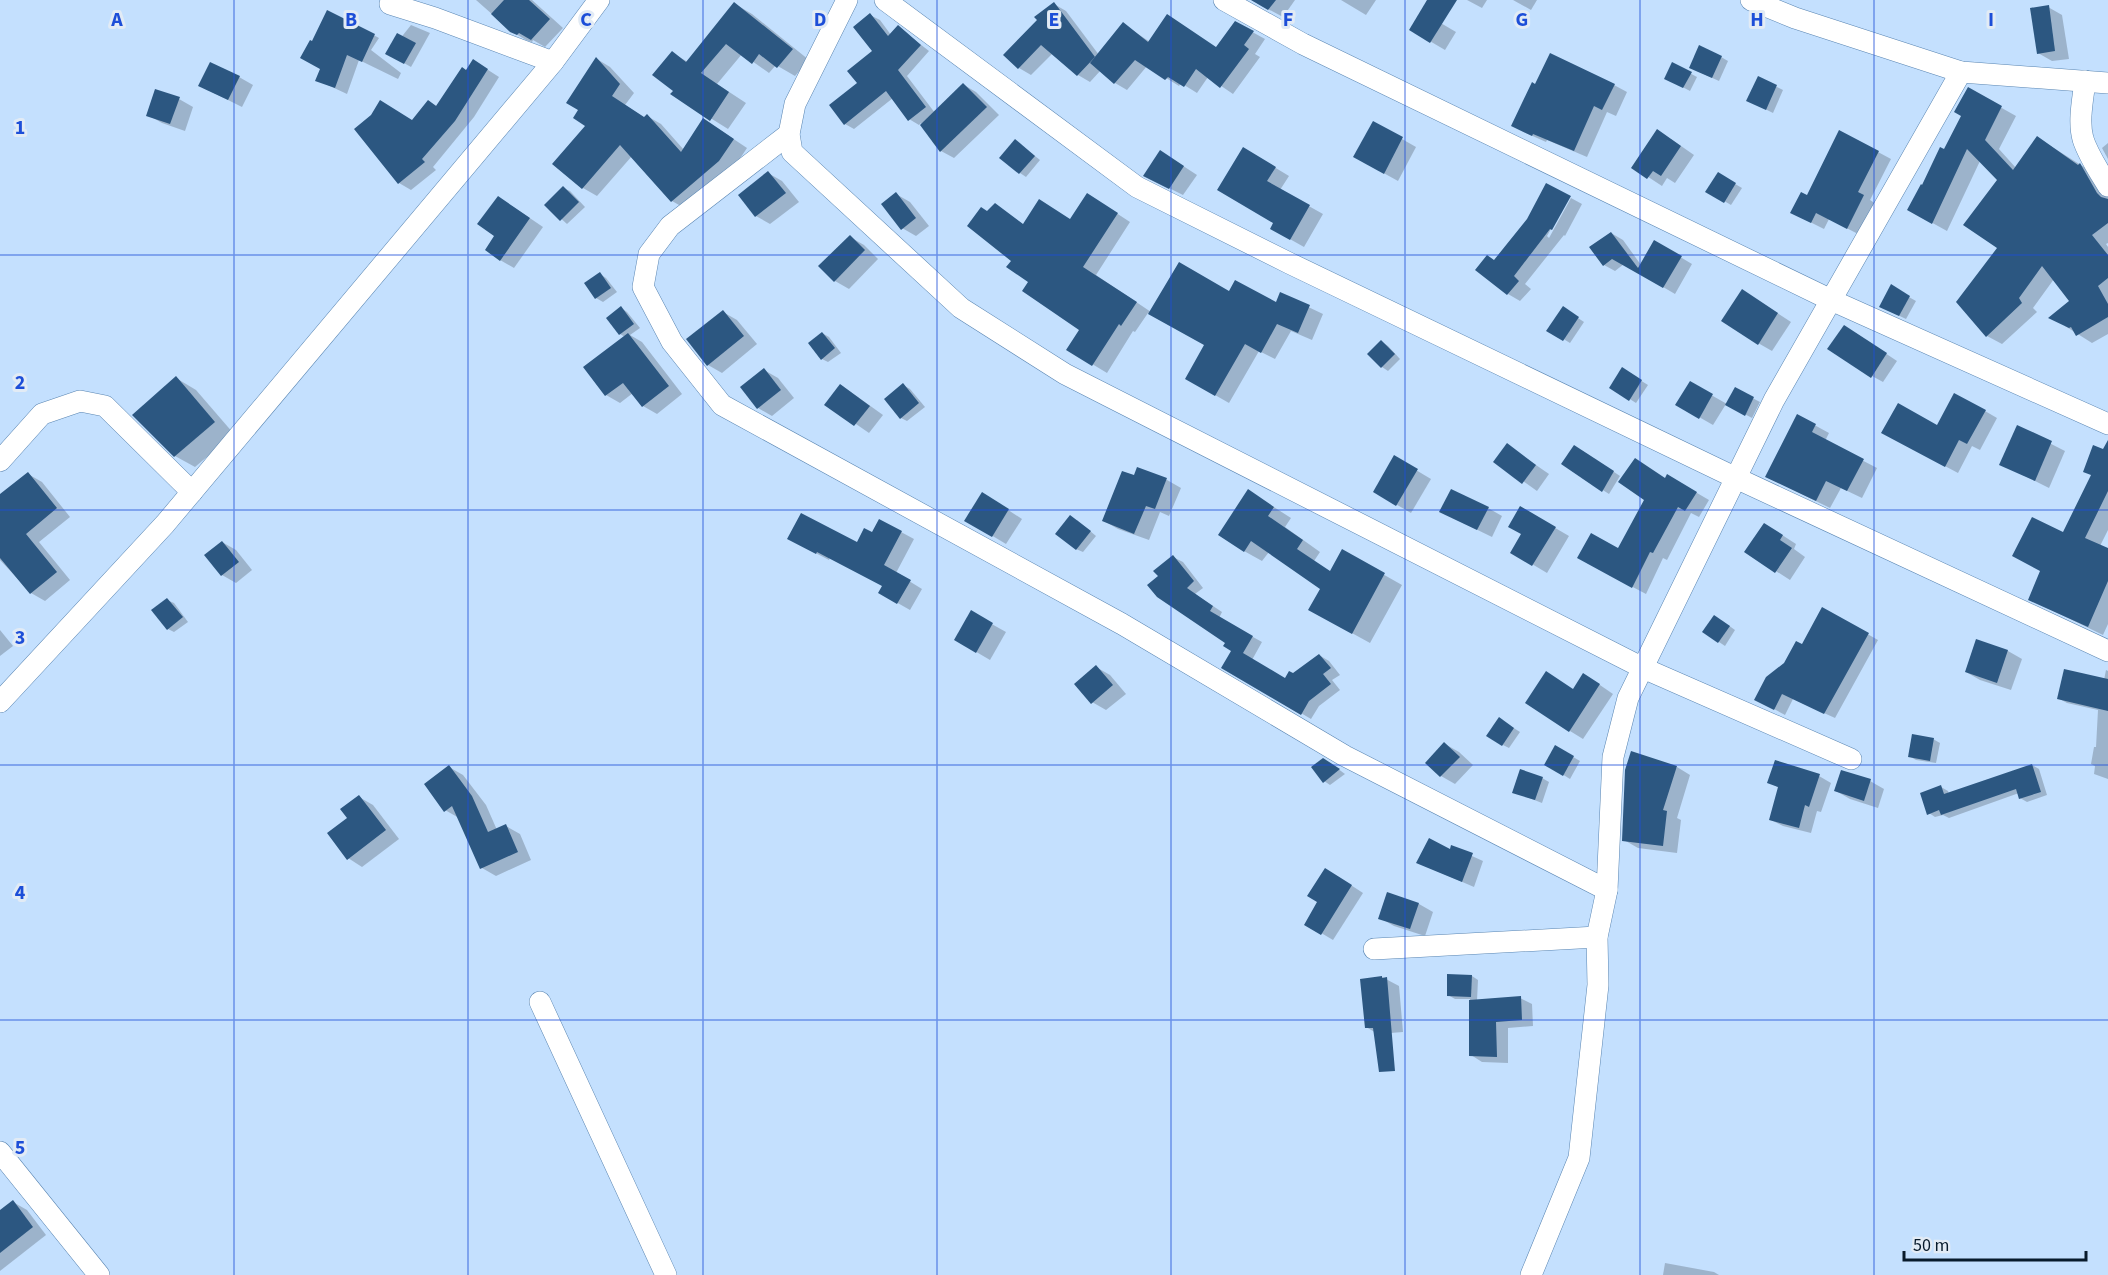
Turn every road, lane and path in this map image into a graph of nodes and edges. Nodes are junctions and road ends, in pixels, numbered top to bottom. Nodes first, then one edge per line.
1 (847, 0) edge
2 (885, 0) edge
3 (1224, 0) edge
4 (1751, 0) edge
5 (597, 1) edge
6 (390, 4) dead end
7 (553, 62) junction
8 (1961, 72) junction
9 (2085, 81) junction
10 (2108, 83) edge
11 (789, 134) junction
12 (2108, 186) edge
13 (1831, 300) junction
14 (2108, 424) edge
15 (0, 461) edge
16 (1736, 478) junction
17 (192, 492) junction
18 (2108, 651) edge
19 (1642, 668) junction
20 (0, 702) edge
21 (1851, 759) dead end
22 (1607, 890) junction
23 (1597, 937) junction
24 (1374, 950) dead end
25 (540, 1002) dead end
26 (0, 1152) edge
27 (99, 1275) edge
28 (666, 1275) edge
29 (1531, 1275) edge

1 - 11 street
2 - 16 street
3 - 13 street
4 - 8 street
5 - 7 street
6 - 7 street
7 - 17 street
8 - 9 street
8 - 13 street
9 - 10 street
9 - 12 street
11 - 19 street
11 - 22 street
13 - 14 street
13 - 16 street
15 - 17 street
16 - 18 street
16 - 19 street
17 - 20 street
19 - 21 street
19 - 22 street
22 - 23 street
23 - 24 street
23 - 29 street
25 - 28 street
26 - 27 street

